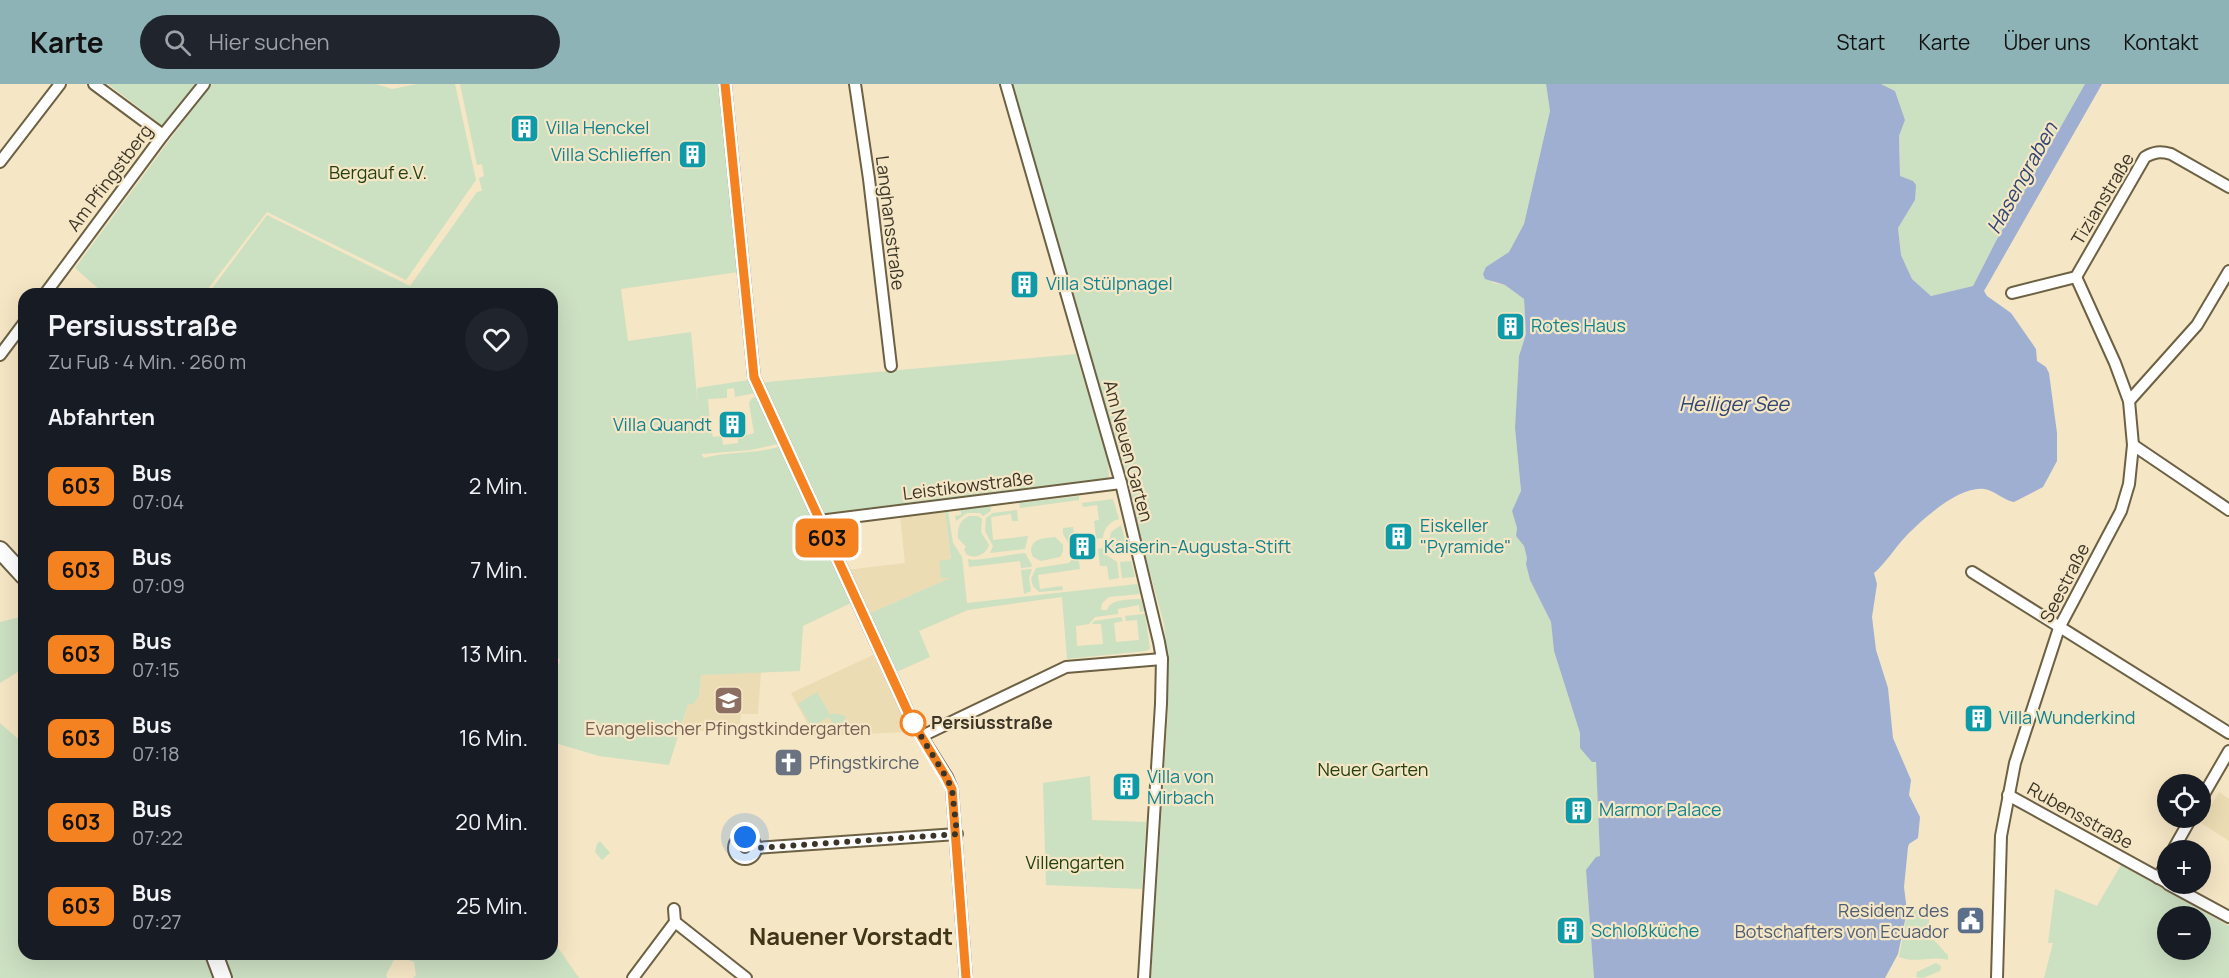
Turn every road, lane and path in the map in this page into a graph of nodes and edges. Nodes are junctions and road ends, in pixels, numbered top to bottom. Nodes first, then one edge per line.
1 (60, 84) edge
2 (94, 84) edge
3 (204, 84) edge
4 (724, 84) edge
5 (855, 84) edge
6 (1006, 84) edge
7 (163, 135) junction
8 (0, 162) edge
9 (2229, 187) edge
10 (2229, 271) edge
11 (2076, 277) junction
12 (49, 288) edge
13 (2012, 293) dead end
14 (18, 331) edge
15 (0, 355) edge
16 (891, 366) dead end
17 (2129, 401) junction
18 (2133, 445) junction
19 (1121, 483) junction
20 (2229, 510) edge
21 (819, 520) junction
22 (2, 557) edge
23 (18, 571) edge
24 (1972, 572) dead end
25 (2059, 628) junction
26 (1162, 659) junction
27 (2229, 733) edge
28 (922, 736) junction
29 (2229, 751) edge
30 (2211, 782) edge
31 (2008, 795) junction
32 (957, 834) junction
33 (756, 848) dead end
34 (2157, 877) edge
35 (2188, 894) edge
36 (674, 909) dead end
37 (2229, 917) edge
38 (675, 922) junction
39 (216, 960) edge
40 (223, 978) edge
41 (633, 978) edge
42 (746, 978) edge
43 (966, 978) edge
44 (1144, 978) edge
45 (1997, 978) edge

1 - 8 street
2 - 7 street
3 - 7 street, Am Pfingstberg
4 - 21 street
5 - 16 street, Langhansstraße
6 - 19 street, Am Neuen Garten
7 - 12 street, Am Pfingstberg
9 - 11 street, Tizianstraße
10 - 17 street
11 - 13 street
11 - 17 street, Seestraße
14 - 15 street
17 - 18 street, Seestraße
18 - 20 street
18 - 25 street, Seestraße
19 - 21 street, Leistikowstraße
19 - 26 street, Am Neuen Garten
21 - 28 street
22 - 23 main road
24 - 25 street
25 - 27 street
25 - 31 street, Seestraße
26 - 28 street
26 - 44 street, Am Neuen Garten
28 - 32 street
29 - 30 street
31 - 34 street, Rubensstraße
31 - 45 street, Seestraße
32 - 33 street
32 - 43 street
35 - 37 street, Rubensstraße
36 - 38 street
38 - 41 street
38 - 42 street
39 - 40 main road

